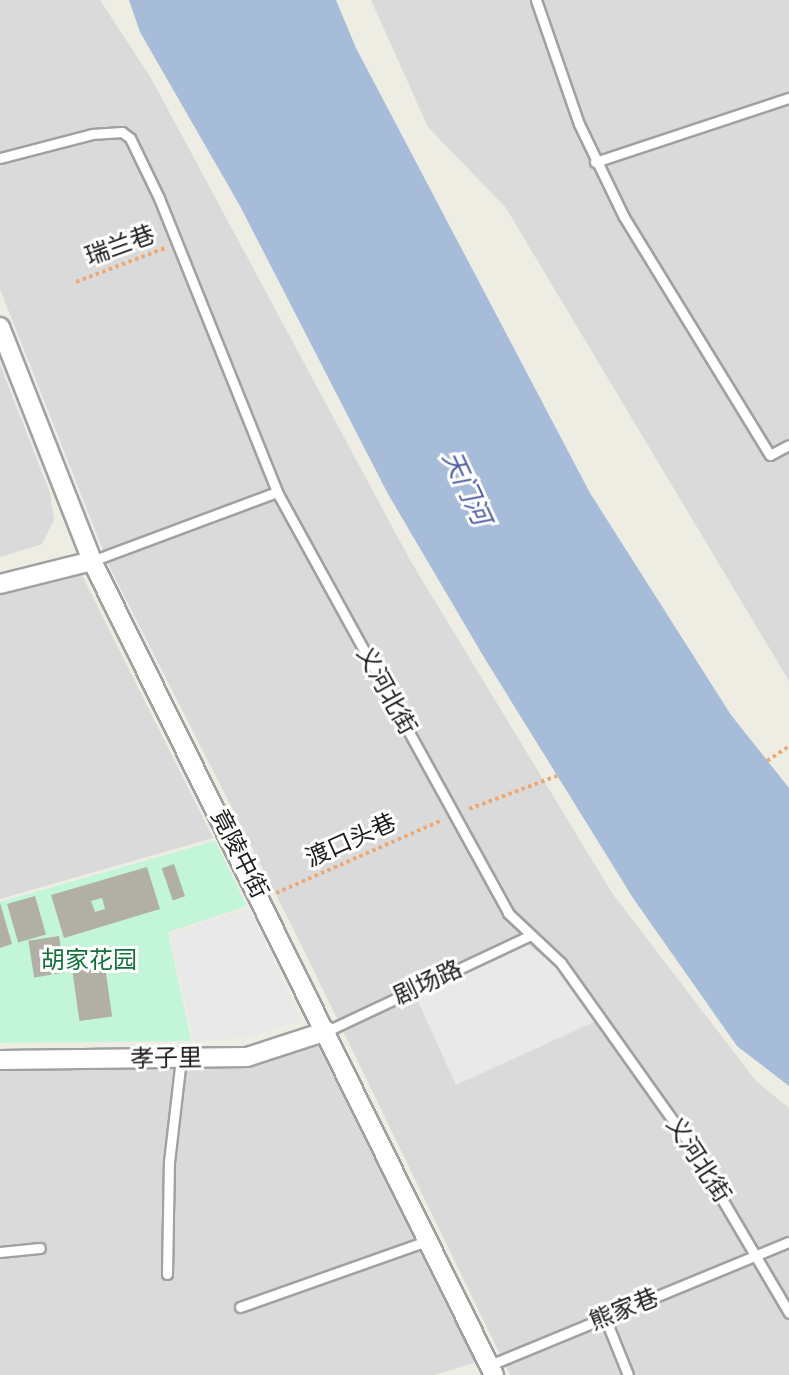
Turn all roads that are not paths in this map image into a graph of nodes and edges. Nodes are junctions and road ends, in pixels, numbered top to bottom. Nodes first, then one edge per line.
1 (536, 0) edge
2 (789, 98) edge
3 (0, 158) edge
4 (595, 162) junction
5 (0, 327) edge
6 (789, 445) edge
7 (277, 492) junction
8 (92, 561) junction
9 (0, 584) edge
10 (529, 936) junction
11 (327, 1031) junction
12 (181, 1059) junction
13 (0, 1060) edge
14 (429, 1240) junction
15 (789, 1241) edge
16 (40, 1248) dead end
17 (0, 1252) edge
18 (758, 1255) junction
19 (167, 1275) dead end
20 (240, 1307) dead end
21 (789, 1313) edge
22 (606, 1318) junction
23 (492, 1370) edge
24 (628, 1375) edge

1 - 4 lane
2 - 4 lane
3 - 7 lane, 义河北街
4 - 6 lane
5 - 8 street, 竟陵中街
7 - 8 lane
7 - 10 lane, 义河北街
8 - 9 street
8 - 11 street, 竟陵中街
10 - 11 lane, 剧场路
10 - 18 lane, 义河北街
11 - 12 street, 孝子里
11 - 14 street, 竟陵中街
12 - 13 street, 孝子里
12 - 19 lane
14 - 20 lane
14 - 23 street, 竟陵中街
15 - 18 lane, 熊家巷
16 - 17 lane
18 - 21 lane, 义河北街
18 - 22 lane, 熊家巷
22 - 23 lane, 熊家巷
22 - 24 lane

